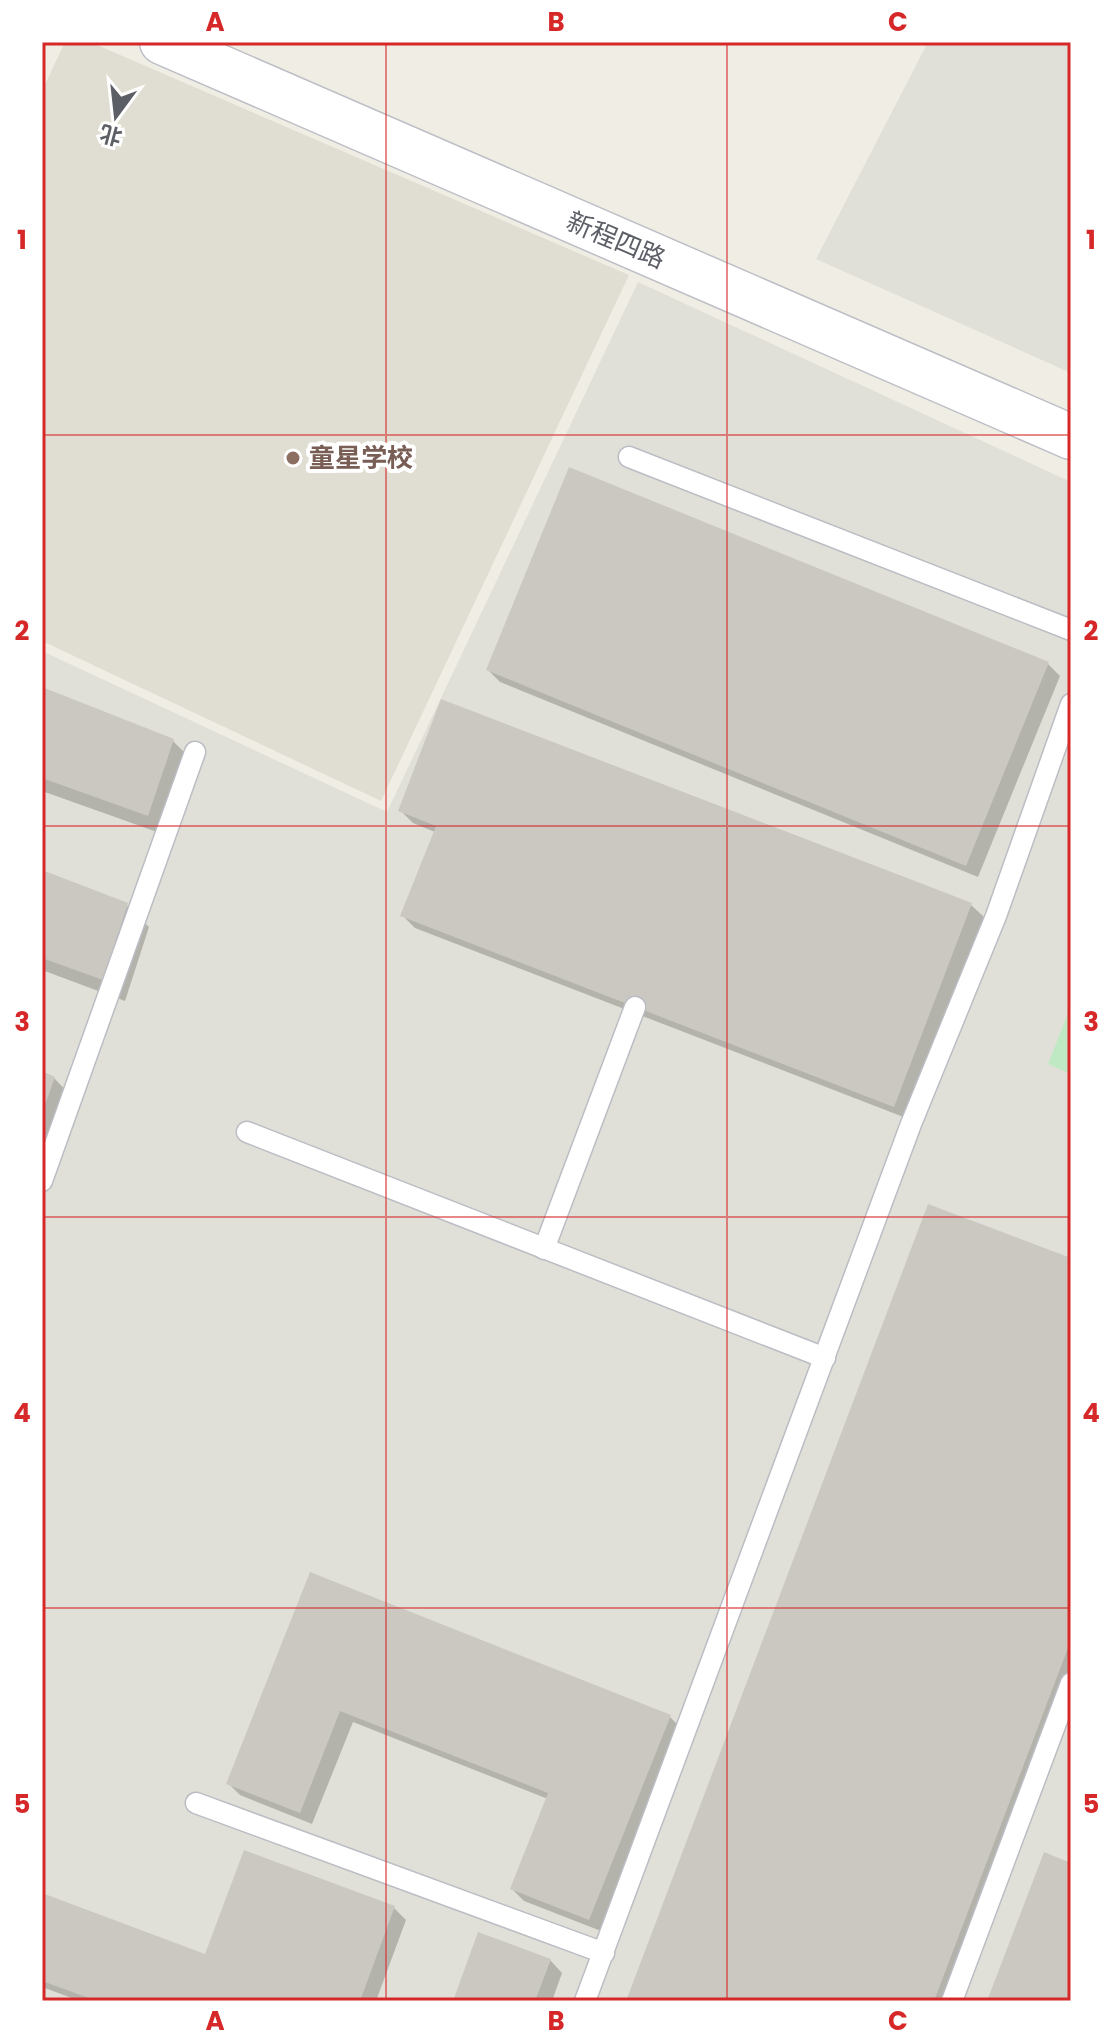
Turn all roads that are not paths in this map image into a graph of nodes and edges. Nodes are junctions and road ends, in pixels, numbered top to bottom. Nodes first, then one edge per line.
1 (162, 42) edge
2 (1071, 437) edge
3 (629, 457) dead end
4 (1071, 630) edge
5 (1071, 704) edge
6 (195, 752) dead end
7 (635, 1007) dead end
8 (247, 1132) dead end
9 (42, 1181) edge
10 (544, 1249) junction
11 (825, 1358) junction
12 (1071, 1683) edge
13 (196, 1803) dead end
14 (604, 1953) junction
15 (585, 2001) edge
16 (952, 2001) edge

1 - 2 street, 新程四路
3 - 4 lane
5 - 11 lane
6 - 9 lane
7 - 10 lane
8 - 10 lane
10 - 11 lane
11 - 14 lane
12 - 16 lane
13 - 14 lane
14 - 15 lane

